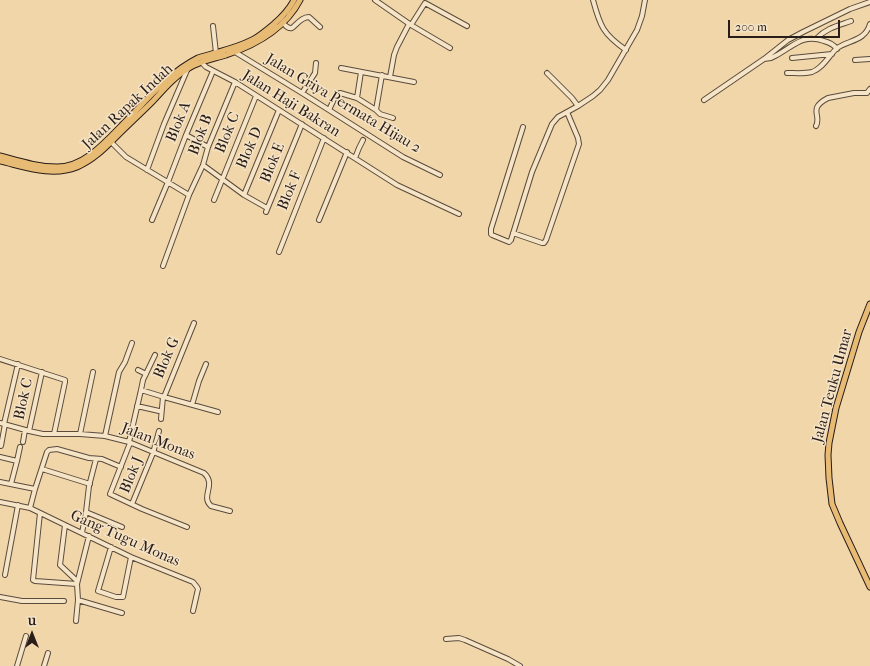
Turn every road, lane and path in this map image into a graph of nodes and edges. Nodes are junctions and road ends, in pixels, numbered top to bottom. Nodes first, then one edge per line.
1 (294, 0) edge
2 (300, 0) edge
3 (374, 0) edge
4 (593, 0) edge
5 (645, 0) edge
6 (870, 3) edge
7 (850, 21) dead end
8 (283, 23) junction
9 (870, 24) edge
10 (410, 25) junction
11 (213, 26) dead end
12 (467, 26) dead end
13 (274, 27) junction
14 (320, 27) dead end
15 (816, 38) junction
16 (450, 48) dead end
17 (837, 48) junction
18 (626, 50) junction
19 (235, 52) junction
20 (216, 53) junction
21 (832, 54) junction
22 (792, 58) dead end
23 (764, 59) junction
24 (870, 59) edge
25 (855, 60) dead end
26 (201, 62) junction
27 (316, 63) dead end
28 (188, 68) junction
29 (341, 68) dead end
30 (213, 70) junction
31 (361, 72) junction
32 (547, 73) dead end
33 (787, 73) dead end
34 (382, 75) junction
35 (390, 77) junction
36 (235, 82) junction
37 (414, 82) dead end
38 (870, 89) edge
39 (302, 92) junction
40 (256, 96) junction
41 (357, 98) junction
42 (704, 100) dead end
43 (578, 106) junction
44 (279, 110) junction
45 (329, 110) junction
46 (376, 110) junction
47 (567, 112) junction
48 (393, 118) dead end
49 (302, 124) junction
50 (816, 126) dead end
51 (523, 127) dead end
52 (186, 135) junction
53 (324, 138) junction
54 (363, 140) dead end
55 (111, 142) junction
56 (208, 147) junction
57 (347, 152) junction
58 (0, 156) edge
59 (355, 158) junction
60 (0, 161) edge
61 (202, 165) junction
62 (147, 170) junction
63 (440, 175) dead end
64 (222, 179) junction
65 (168, 182) junction
66 (189, 195) junction
67 (244, 195) junction
68 (214, 200) dead end
69 (459, 214) dead end
70 (152, 220) dead end
71 (319, 220) dead end
72 (513, 233) junction
73 (279, 252) dead end
74 (163, 266) dead end
75 (870, 304) edge
76 (194, 323) dead end
77 (132, 343) dead end
78 (155, 355) dead end
79 (0, 359) edge
80 (18, 364) junction
81 (206, 364) dead end
82 (138, 370) dead end
83 (42, 372) junction
84 (93, 372) dead end
85 (146, 374) junction
86 (141, 390) junction
87 (163, 397) junction
88 (137, 406) junction
89 (192, 406) junction
90 (159, 411) dead end
91 (218, 412) dead end
92 (161, 419) dead end
93 (3, 424) edge
94 (159, 430) dead end
95 (27, 431) junction
96 (54, 434) junction
97 (80, 434) junction
98 (105, 436) junction
99 (23, 442) dead end
100 (130, 443) junction
101 (1, 446) dead end
102 (20, 447) dead end
103 (154, 453) junction
104 (0, 457) edge
105 (96, 459) junction
106 (17, 461) junction
107 (121, 467) junction
108 (42, 469) junction
109 (0, 482) edge
110 (11, 484) junction
111 (90, 484) junction
112 (35, 489) junction
113 (0, 502) edge
114 (132, 504) junction
115 (18, 505) junction
116 (30, 508) junction
117 (230, 511) dead end
118 (86, 512) junction
119 (40, 513) junction
120 (65, 525) junction
121 (122, 527) dead end
122 (187, 528) dead end
123 (82, 533) junction
124 (88, 536) junction
125 (111, 547) junction
126 (131, 557) junction
127 (5, 575) dead end
128 (77, 582) junction
129 (870, 587) edge
130 (0, 597) edge
131 (78, 600) junction
132 (64, 601) dead end
133 (193, 611) dead end
134 (122, 613) dead end
135 (76, 621) dead end
136 (26, 636) dead end
137 (446, 639) dead end
138 (48, 652) dead end
139 (17, 666) edge
140 (44, 666) edge
141 (520, 666) edge

1 - 13 main road, Jalan Rapak Indah
2 - 8 main road, Jalan Rapak Indah
3 - 10 street
4 - 18 street
5 - 18 street
6 - 23 street
7 - 15 street
8 - 13 main road, Jalan Rapak Indah
8 - 14 street
9 - 17 street
10 - 12 street
10 - 16 street
10 - 35 street
11 - 20 street
13 - 19 main road, Jalan Rapak Indah
13 - 20 main road, Jalan Rapak Indah
15 - 17 street
15 - 23 street
17 - 21 street
18 - 43 street
19 - 26 main road, Jalan Rapak Indah
19 - 39 street, Jalan Griya Permata Hijau 2
20 - 58 main road, Jalan Rapak Indah
21 - 22 street
21 - 33 street
23 - 42 street
24 - 25 street
26 - 28 main road, Jalan Rapak Indah
26 - 30 street, Jalan Haji Bakran
27 - 39 street
28 - 55 main road, Jalan Rapak Indah
28 - 62 street
29 - 31 street
30 - 36 street, Jalan Haji Bakran
30 - 52 street, Blok A
31 - 34 street
31 - 41 street
32 - 43 street
34 - 35 street
34 - 46 street
35 - 37 street
36 - 40 street, Jalan Haji Bakran
36 - 56 street, Blok B
38 - 50 street
39 - 45 street, Jalan Griya Permata Hijau 2
40 - 44 street, Jalan Haji Bakran
40 - 64 street, Blok C
41 - 45 street
41 - 46 street
43 - 47 street
44 - 49 street, Jalan Haji Bakran
44 - 67 street, Blok D
45 - 63 street, Jalan Griya Permata Hijau 2
46 - 48 street
47 - 72 street
47 - 72 street
49 - 53 street, Jalan Haji Bakran
49 - 67 street, Blok E
51 - 72 street
52 - 56 street
52 - 65 street, Blok A
53 - 57 street, Jalan Haji Bakran
53 - 73 street, Blok F
54 - 59 street
55 - 60 main road, Jalan Rapak Indah
55 - 62 street
56 - 61 street, Blok B
57 - 59 street, Jalan Haji Bakran
57 - 71 street
59 - 69 street, Jalan Haji Bakran
61 - 64 street
61 - 66 street, Blok B
62 - 65 street
64 - 67 street
64 - 68 street, Blok C
65 - 66 street
65 - 70 street, Blok A
66 - 74 street, Blok B
75 - 129 main road, Jalan Teuku Umar
76 - 87 street, Blok G
77 - 98 street
78 - 85 street
79 - 80 street
80 - 83 street
80 - 93 street
81 - 89 street
82 - 85 street
83 - 95 street, Blok C
83 - 96 street
84 - 97 street
85 - 86 street
86 - 87 street, Blok G
86 - 88 street, Blok G
87 - 89 street
87 - 92 street
88 - 90 street
88 - 100 street, Blok G
89 - 91 street
93 - 95 street, Jalan Monas
93 - 101 street
94 - 103 street, Blok J
95 - 96 street, Jalan Monas
95 - 99 street, Blok C
96 - 97 street, Jalan Monas
97 - 98 street, Jalan Monas
98 - 100 street, Jalan Monas
100 - 103 street, Jalan Monas
100 - 107 street, Blok G
102 - 106 street
103 - 114 street, Blok J
103 - 117 street, Jalan Monas
104 - 106 street
105 - 107 street
105 - 108 street
105 - 111 street
106 - 110 street
107 - 114 street, Blok G
108 - 111 street
108 - 112 street
109 - 110 street
110 - 112 street
111 - 118 street
112 - 116 street
113 - 115 street, Gang Tugu Monas
114 - 122 street
115 - 116 street, Gang Tugu Monas
115 - 127 street
116 - 119 street, Gang Tugu Monas
118 - 121 street
118 - 123 street
119 - 120 street, Gang Tugu Monas
119 - 128 street
120 - 123 street, Gang Tugu Monas
120 - 128 street
123 - 124 street, Gang Tugu Monas
124 - 125 street, Gang Tugu Monas
124 - 128 street
125 - 126 street, Gang Tugu Monas
125 - 126 street
126 - 133 street, Gang Tugu Monas
128 - 131 street
130 - 132 street
131 - 134 street
131 - 135 street
136 - 139 street
137 - 141 street
138 - 140 street

